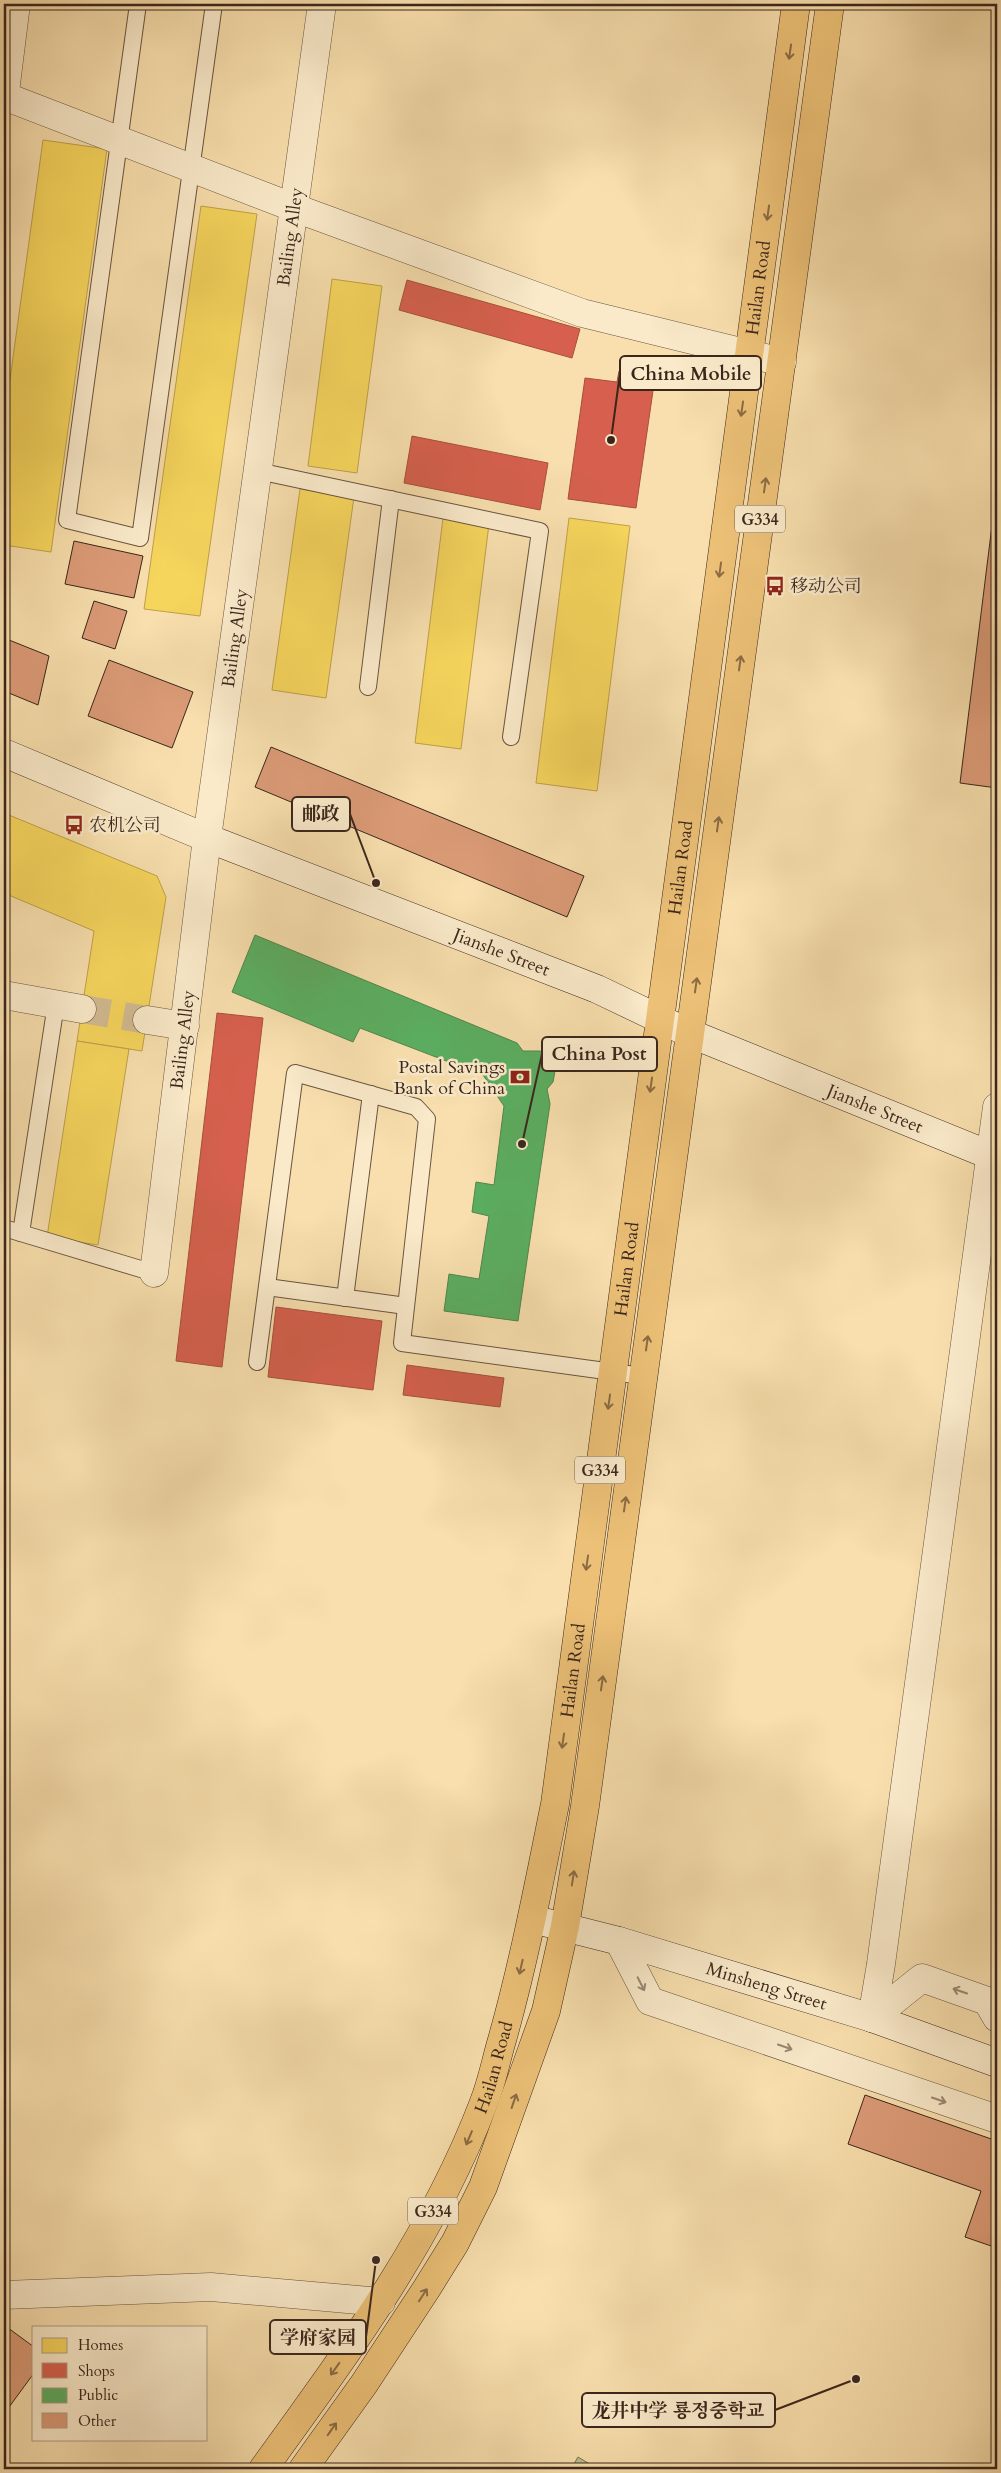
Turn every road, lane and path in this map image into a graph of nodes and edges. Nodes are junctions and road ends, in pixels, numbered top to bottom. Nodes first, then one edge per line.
1 (16, 4) edge
2 (138, 4) edge
3 (214, 4) edge
4 (322, 4) edge
5 (796, 4) edge
6 (830, 4) edge
7 (4, 98) edge
8 (119, 140) junction
9 (190, 168) junction
10 (295, 208) junction
11 (749, 355) junction
12 (782, 362) junction
13 (258, 472) junction
14 (391, 499) junction
15 (368, 687) dead end
16 (511, 737) dead end
17 (4, 753) edge
18 (207, 838) junction
19 (4, 995) edge
20 (69, 1006) joint
21 (660, 1019) junction
22 (147, 1020) tunnel mouth
23 (185, 1026) junction
24 (689, 1033) junction
25 (371, 1094) junction
26 (997, 1107) edge
27 (994, 1157) edge
28 (4, 1228) edge
29 (22, 1233) junction
30 (154, 1273) joint
31 (267, 1287) junction
32 (345, 1298) junction
33 (406, 1306) junction
34 (257, 1362) dead end
35 (613, 1372) junction
36 (642, 1376) junction
37 (532, 1919) junction
38 (565, 1926) junction
39 (619, 1941) junction
40 (872, 2018) junction
41 (997, 2018) edge
42 (997, 2062) edge
43 (997, 2120) edge
44 (4, 2295) edge
45 (381, 2302) junction
46 (263, 2469) edge
47 (304, 2469) edge

1 - 7 street
2 - 8 lane
3 - 9 lane
4 - 10 street, Bailing Alley
5 -> 11 highway, Hailan Road / G334
6 - 12 highway, Hailan Road / G334
7 - 8 street
8 - 9 street
8 - 9 lane
9 - 10 street
10 - 11 street
10 - 13 street, Bailing Alley
11 - 12 street
11 -> 21 highway, Hailan Road / G334
24 -> 12 highway, Hailan Road / G334
13 - 14 lane
13 - 18 street, Bailing Alley
14 - 15 lane
14 - 16 lane
17 - 18 street, Jianshe Street
18 - 21 street, Jianshe Street
18 - 23 street, Bailing Alley
19 - 20 street
20 - 29 lane
21 - 24 street, Jianshe Street
21 -> 35 highway, Hailan Road / G334
22 - 23 street
23 - 30 street, Bailing Alley
24 - 27 street, Jianshe Street
36 -> 24 highway, Hailan Road / G334
25 - 31 lane
25 - 32 lane
25 - 33 lane
26 - 27 street
27 - 40 street
28 - 29 lane
29 - 30 lane
31 - 32 lane
31 - 34 lane
32 - 33 lane
33 - 35 lane
35 - 36 lane
35 -> 37 highway, Hailan Road / G334
38 -> 36 highway, Hailan Road / G334
37 - 38 street, Minsheng Street
37 -> 45 highway, Hailan Road / G334
38 - 39 street, Minsheng Street
47 -> 38 highway, Hailan Road / G334
39 - 40 street, Minsheng Street
39 -> 43 street
41 -> 40 street
40 - 42 street, Minsheng Street
44 - 45 street
45 -> 46 highway, Hailan Road / G334

